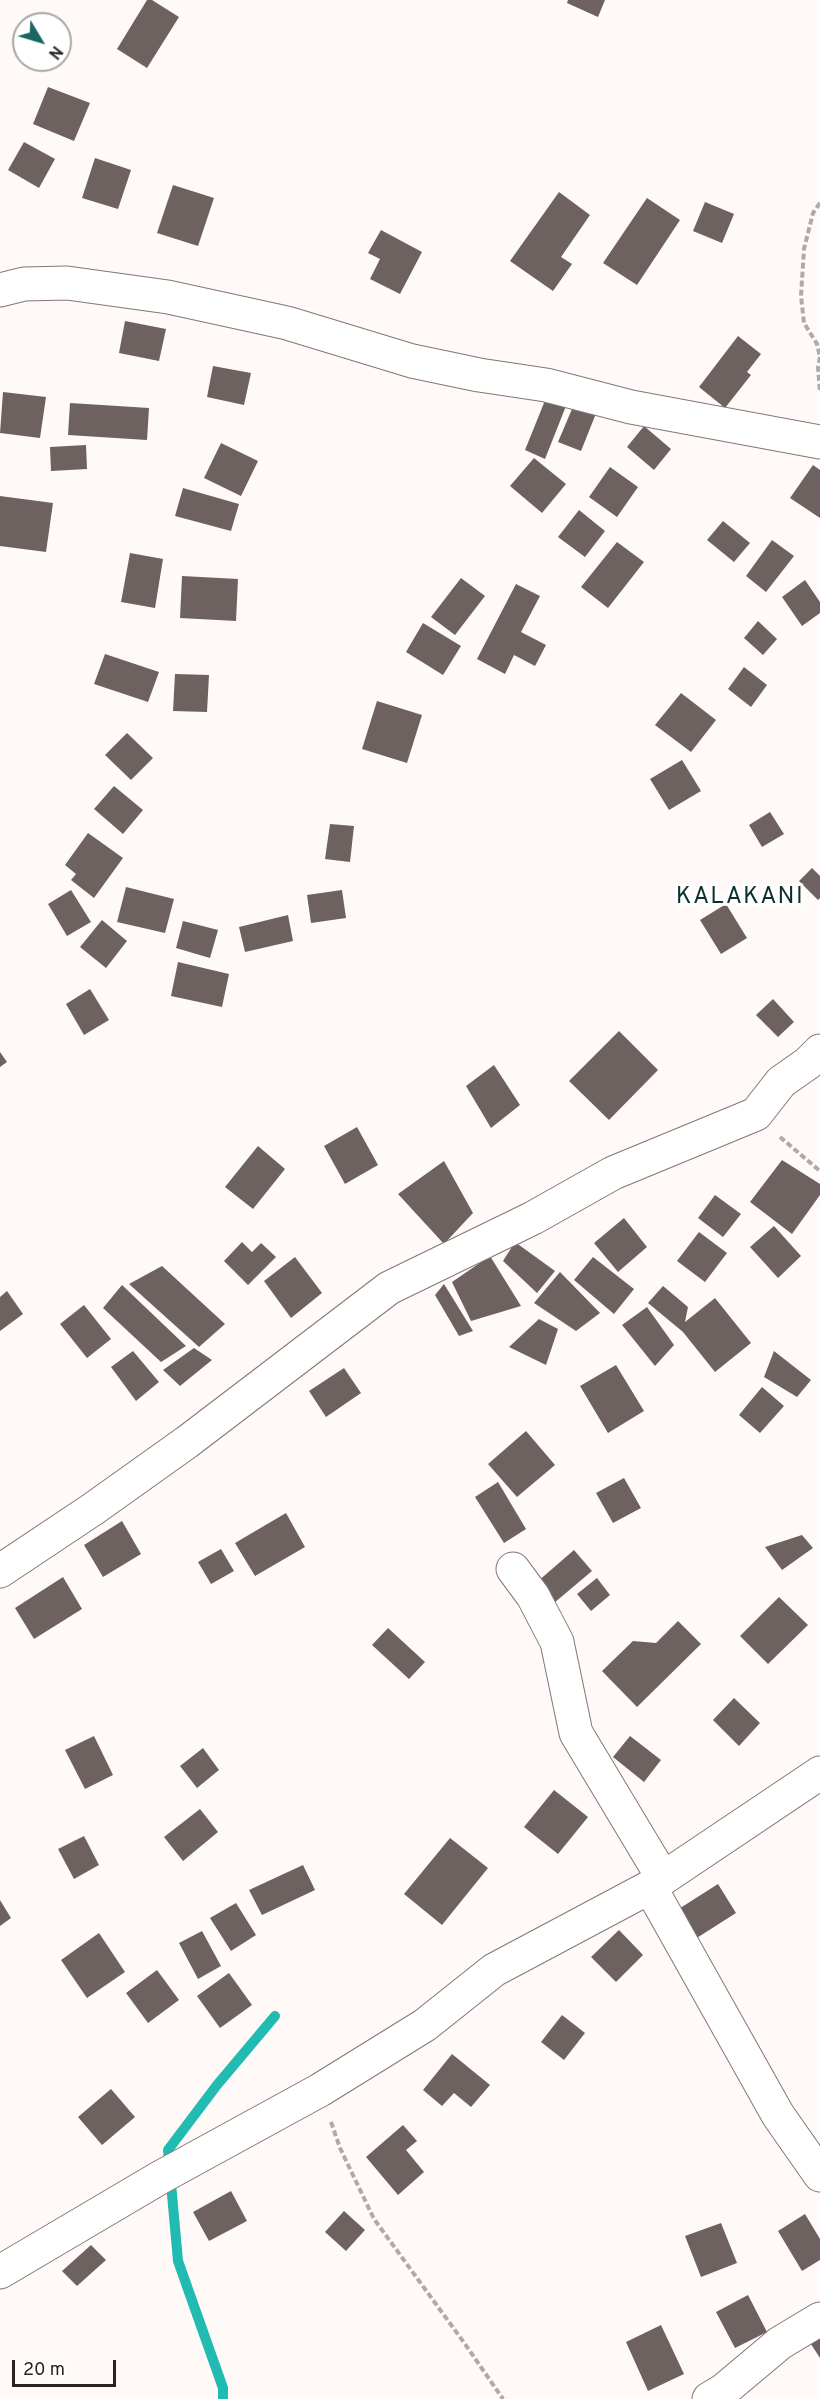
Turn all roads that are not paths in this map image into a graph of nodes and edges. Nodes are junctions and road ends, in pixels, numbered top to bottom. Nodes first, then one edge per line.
1 (0, 290) edge
2 (820, 442) edge
3 (820, 1052) edge
4 (513, 1569) dead end
5 (0, 1571) edge
6 (820, 1773) edge
7 (657, 1882) junction
8 (820, 2175) edge
9 (0, 2272) edge
10 (820, 2319) edge
11 (709, 2399) edge

1 - 2 street
3 - 5 street
4 - 7 street
6 - 7 street
7 - 8 street
7 - 9 street
10 - 11 street

